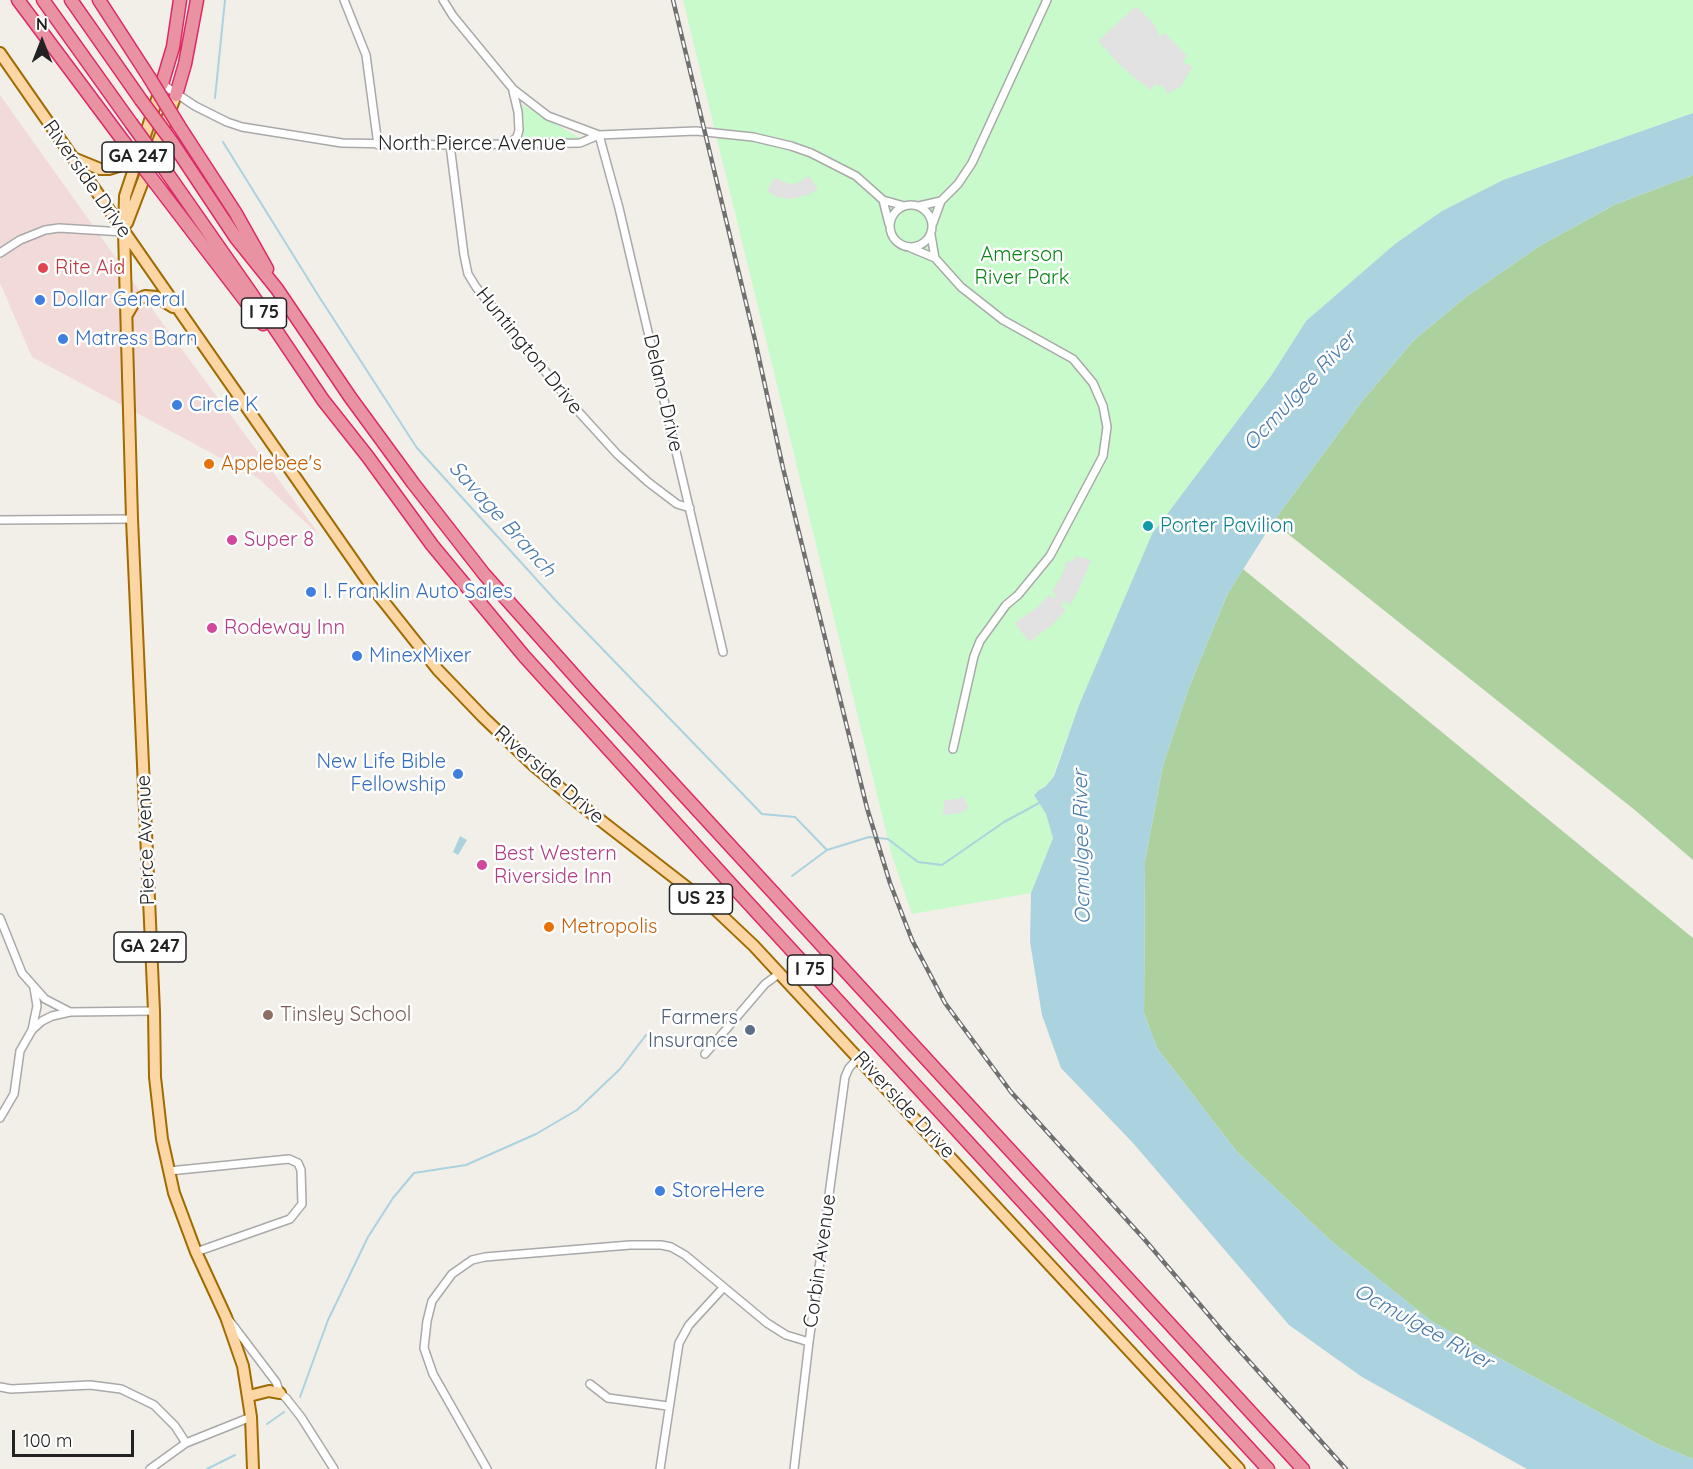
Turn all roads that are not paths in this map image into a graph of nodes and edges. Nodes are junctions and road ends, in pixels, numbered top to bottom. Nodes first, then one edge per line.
1 (18, 0) edge
2 (42, 0) edge
3 (71, 0) edge
4 (99, 0) edge
5 (180, 0) edge
6 (197, 0) edge
7 (344, 0) edge
8 (443, 0) edge
9 (1047, 0) edge
10 (0, 53) edge
11 (162, 84) junction
12 (513, 89) junction
13 (176, 95) junction
14 (599, 135) junction
15 (378, 145) junction
16 (450, 145) junction
17 (507, 145) junction
18 (140, 151) junction
19 (72, 158) junction
20 (883, 200) junction
21 (941, 201) junction
22 (904, 206) junction
23 (919, 206) junction
24 (933, 223) junction
25 (890, 226) junction
26 (124, 232) junction
27 (931, 235) junction
28 (911, 248) junction
29 (0, 253) edge
30 (935, 258) junction
31 (277, 289) junction
32 (178, 310) junction
33 (127, 316) junction
34 (299, 367) junction
35 (690, 508) junction
36 (132, 519) junction
37 (0, 520) edge
38 (723, 652) dead end
39 (953, 750) dead end
40 (0, 918) edge
41 (780, 973) junction
42 (34, 988) junction
43 (154, 1011) junction
44 (70, 1012) junction
45 (32, 1030) junction
46 (705, 1054) dead end
47 (859, 1057) junction
48 (0, 1118) edge
49 (169, 1171) junction
50 (196, 1252) junction
51 (723, 1288) junction
52 (226, 1317) junction
53 (809, 1342) junction
54 (590, 1384) dead end
55 (0, 1387) edge
56 (280, 1393) junction
57 (249, 1396) junction
58 (668, 1406) junction
59 (251, 1417) junction
60 (186, 1443) junction
61 (150, 1469) edge
62 (253, 1469) edge
63 (334, 1469) edge
64 (487, 1469) edge
65 (660, 1469) edge
66 (794, 1469) edge
67 (1239, 1469) edge
68 (1268, 1469) edge
69 (1303, 1469) edge

1 - 34 highway, bridge
2 - 34 highway, I 75, bridge
3 - 31 highway, I 75, bridge
4 - 31 highway, bridge
5 - 11 highway
6 - 13 highway
7 - 15 street
8 - 12 street
9 - 21 street
10 - 19 main road, Riverside Drive / US 23
11 - 13 street, North Pierce Avenue
11 - 18 main road, Pierce Avenue / GA 247
12 - 14 street
12 - 17 street
13 - 15 street, North Pierce Avenue
13 - 26 main road, Pierce Avenue / GA 247
14 - 17 street, North Pierce Avenue
14 - 20 street, North Pierce Avenue
14 - 35 street, Delano Drive
15 - 16 street, North Pierce Avenue
16 - 17 street, North Pierce Avenue
16 - 35 street, Huntington Drive
18 - 19 main road
18 - 26 main road, Pierce Avenue / GA 247
19 - 26 main road, Riverside Drive / US 23
20 - 22 street, North Pierce Avenue
20 - 25 street
21 - 23 street
21 - 24 street
22 - 23 street
22 - 25 street
23 - 24 street
24 - 27 street
25 - 28 street
26 - 29 street
26 - 32 main road, Riverside Drive / US 23
26 - 33 main road, Pierce Avenue / GA 247
27 - 28 street
27 - 30 street
28 - 30 street
30 - 39 street
31 - 69 highway, I 75
32 - 33 main road
32 - 41 main road, Riverside Drive / US 23
33 - 36 main road, Pierce Avenue / GA 247
34 - 68 highway, I 75
35 - 38 street, Delano Drive
36 - 37 street
36 - 43 main road, Pierce Avenue / GA 247
40 - 42 street
41 - 46 street
41 - 47 main road, Riverside Drive / US 23
42 - 44 street
42 - 45 street
43 - 44 street
43 - 49 main road, Pierce Avenue / GA 247
44 - 45 street
45 - 48 street
47 - 53 street, Corbin Avenue
47 - 67 main road, Riverside Drive / US 23
49 - 50 main road, Pierce Avenue / GA 247
49 - 50 street
50 - 52 main road, Pierce Avenue / GA 247
51 - 53 street
51 - 58 street
51 - 64 street
52 - 56 street
52 - 57 main road, Pierce Avenue / GA 247
53 - 66 street, Corbin Avenue
54 - 58 street
55 - 60 street
56 - 57 main road
56 - 63 street
57 - 59 main road, Pierce Avenue / GA 247
58 - 65 street
59 - 60 street
59 - 62 main road, Pierce Avenue / GA 247
60 - 61 street

